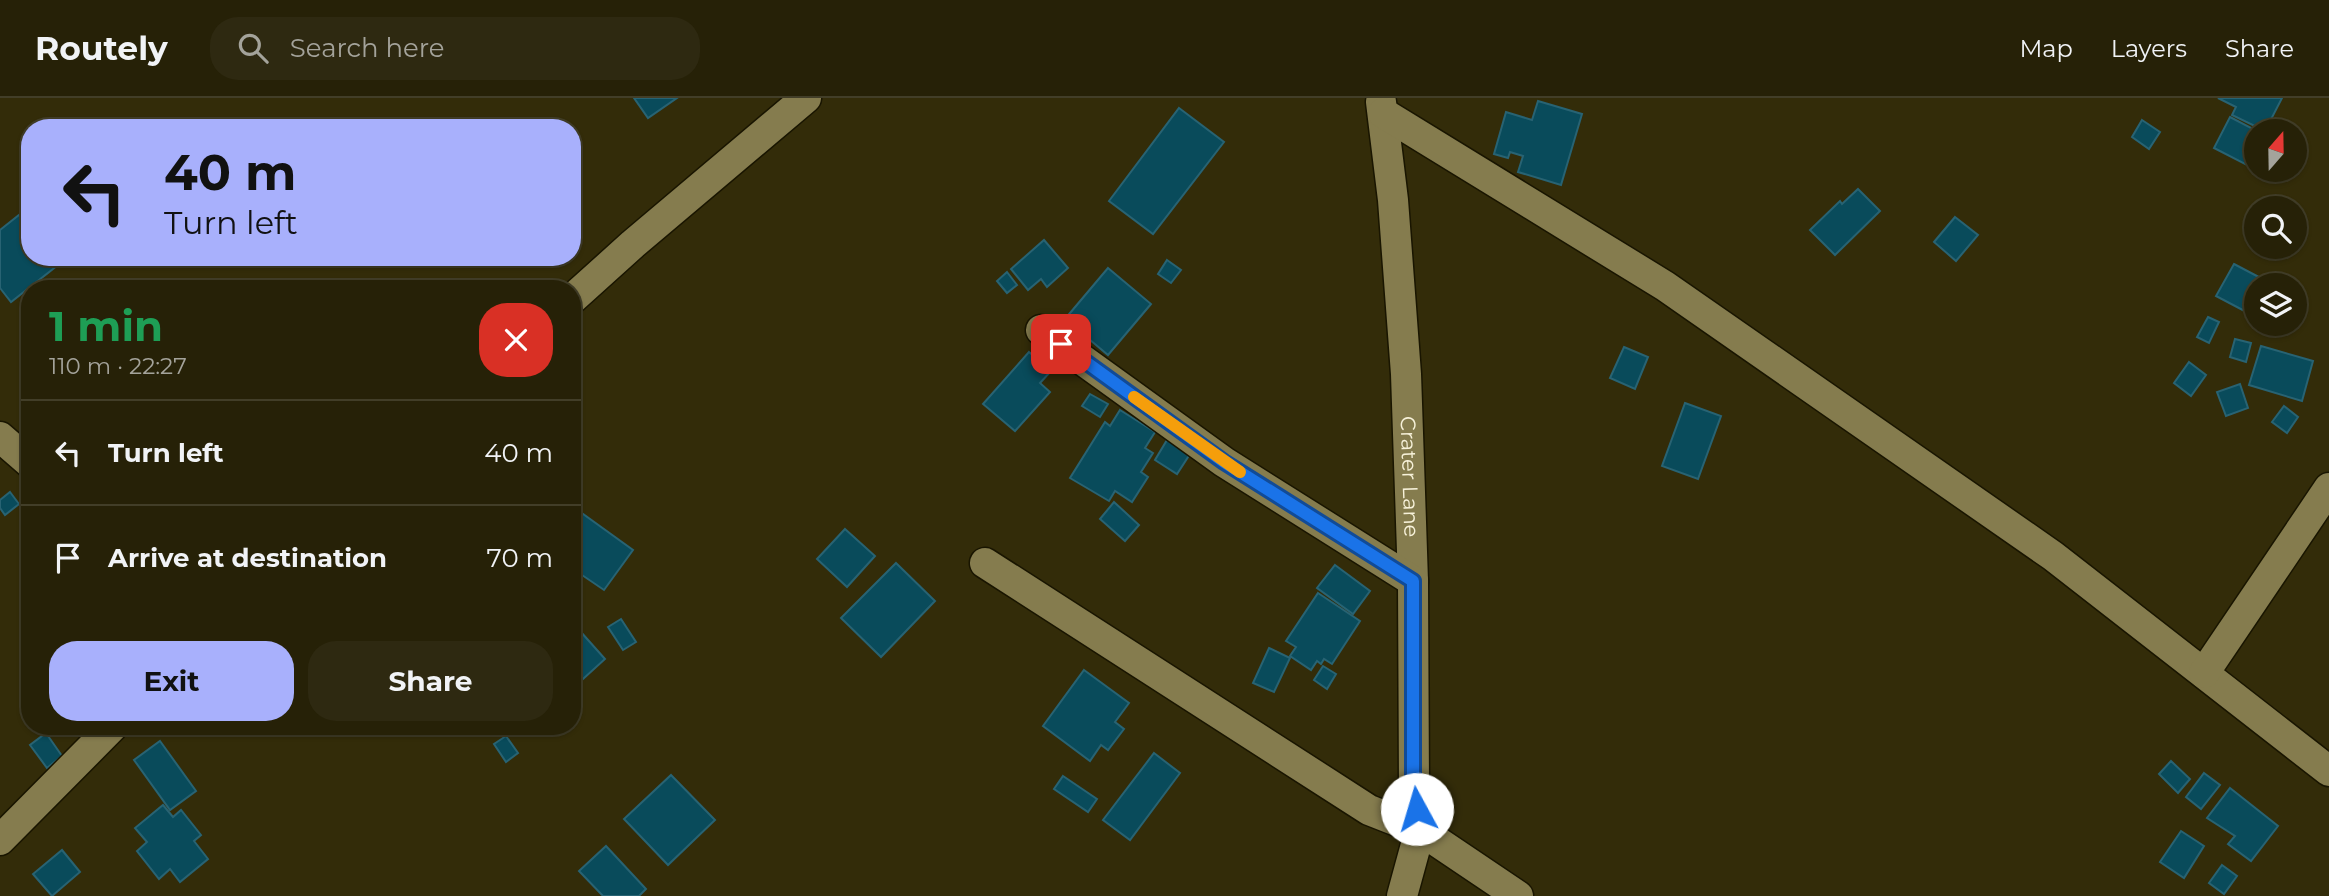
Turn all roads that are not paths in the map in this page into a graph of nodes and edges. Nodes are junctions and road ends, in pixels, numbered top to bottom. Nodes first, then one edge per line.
1 (806, 98) edge
2 (1382, 106) edge
3 (581, 291) edge
4 (1041, 330) dead end
5 (0, 438) edge
6 (21, 456) edge
7 (2329, 488) edge
8 (985, 563) dead end
9 (1413, 581) junction
10 (2204, 673) junction
11 (104, 735) edge
12 (2329, 771) edge
13 (1420, 830) junction
14 (0, 840) edge
15 (1402, 896) edge
16 (1518, 896) edge

1 - 3 street
2 - 9 street, Crater Lane
2 - 10 street
4 - 9 street
5 - 6 street
7 - 10 street
8 - 13 street
9 - 13 street, Crater Lane
10 - 12 street
11 - 14 street
13 - 15 street, Crater Lane
13 - 16 street

